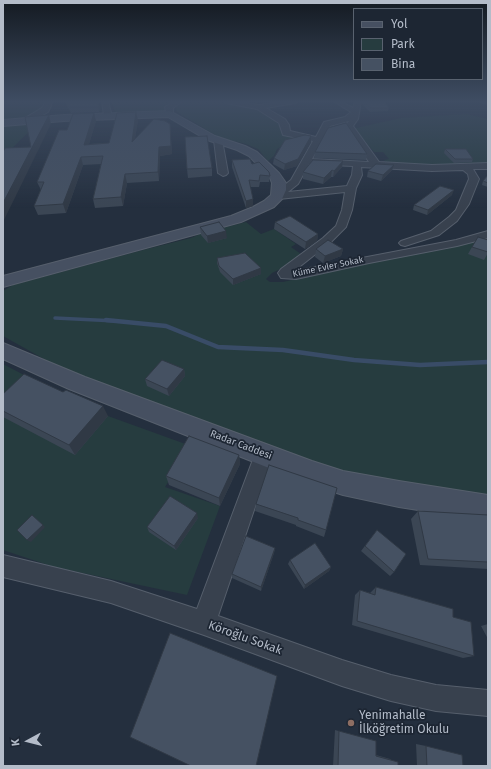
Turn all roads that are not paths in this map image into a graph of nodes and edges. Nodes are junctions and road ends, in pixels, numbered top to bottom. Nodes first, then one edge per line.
1 (210, 137) edge
2 (304, 137) edge
3 (320, 137) edge
4 (356, 137) edge
5 (218, 140) junction
6 (318, 140) junction
7 (307, 161) junction
8 (357, 164) junction
9 (376, 165) junction
10 (488, 166) edge
11 (466, 168) junction
12 (223, 173) dead end
13 (351, 188) junction
14 (277, 196) junction
15 (488, 234) edge
16 (369, 259) junction
17 (3, 282) edge
18 (3, 350) edge
19 (264, 454) junction
20 (488, 508) edge
21 (3, 566) edge
22 (204, 623) junction
23 (488, 703) edge

1 - 5 street
2 - 6 street
3 - 6 street
4 - 9 street
5 - 12 street
5 - 14 street
6 - 7 street
7 - 8 street
7 - 14 street
8 - 9 street
8 - 13 street, Küme Evler Sokak
9 - 11 street
10 - 11 street
11 - 16 street, Küme Evler Sokak
13 - 14 street
13 - 16 street, Küme Evler Sokak
14 - 17 street
15 - 16 street, Küme Evler Sokak
18 - 19 street, Radar Caddesi
19 - 20 street, Radar Caddesi
19 - 22 street
21 - 22 street, Köroğlu Sokak
22 - 23 street, Köroğlu Sokak

